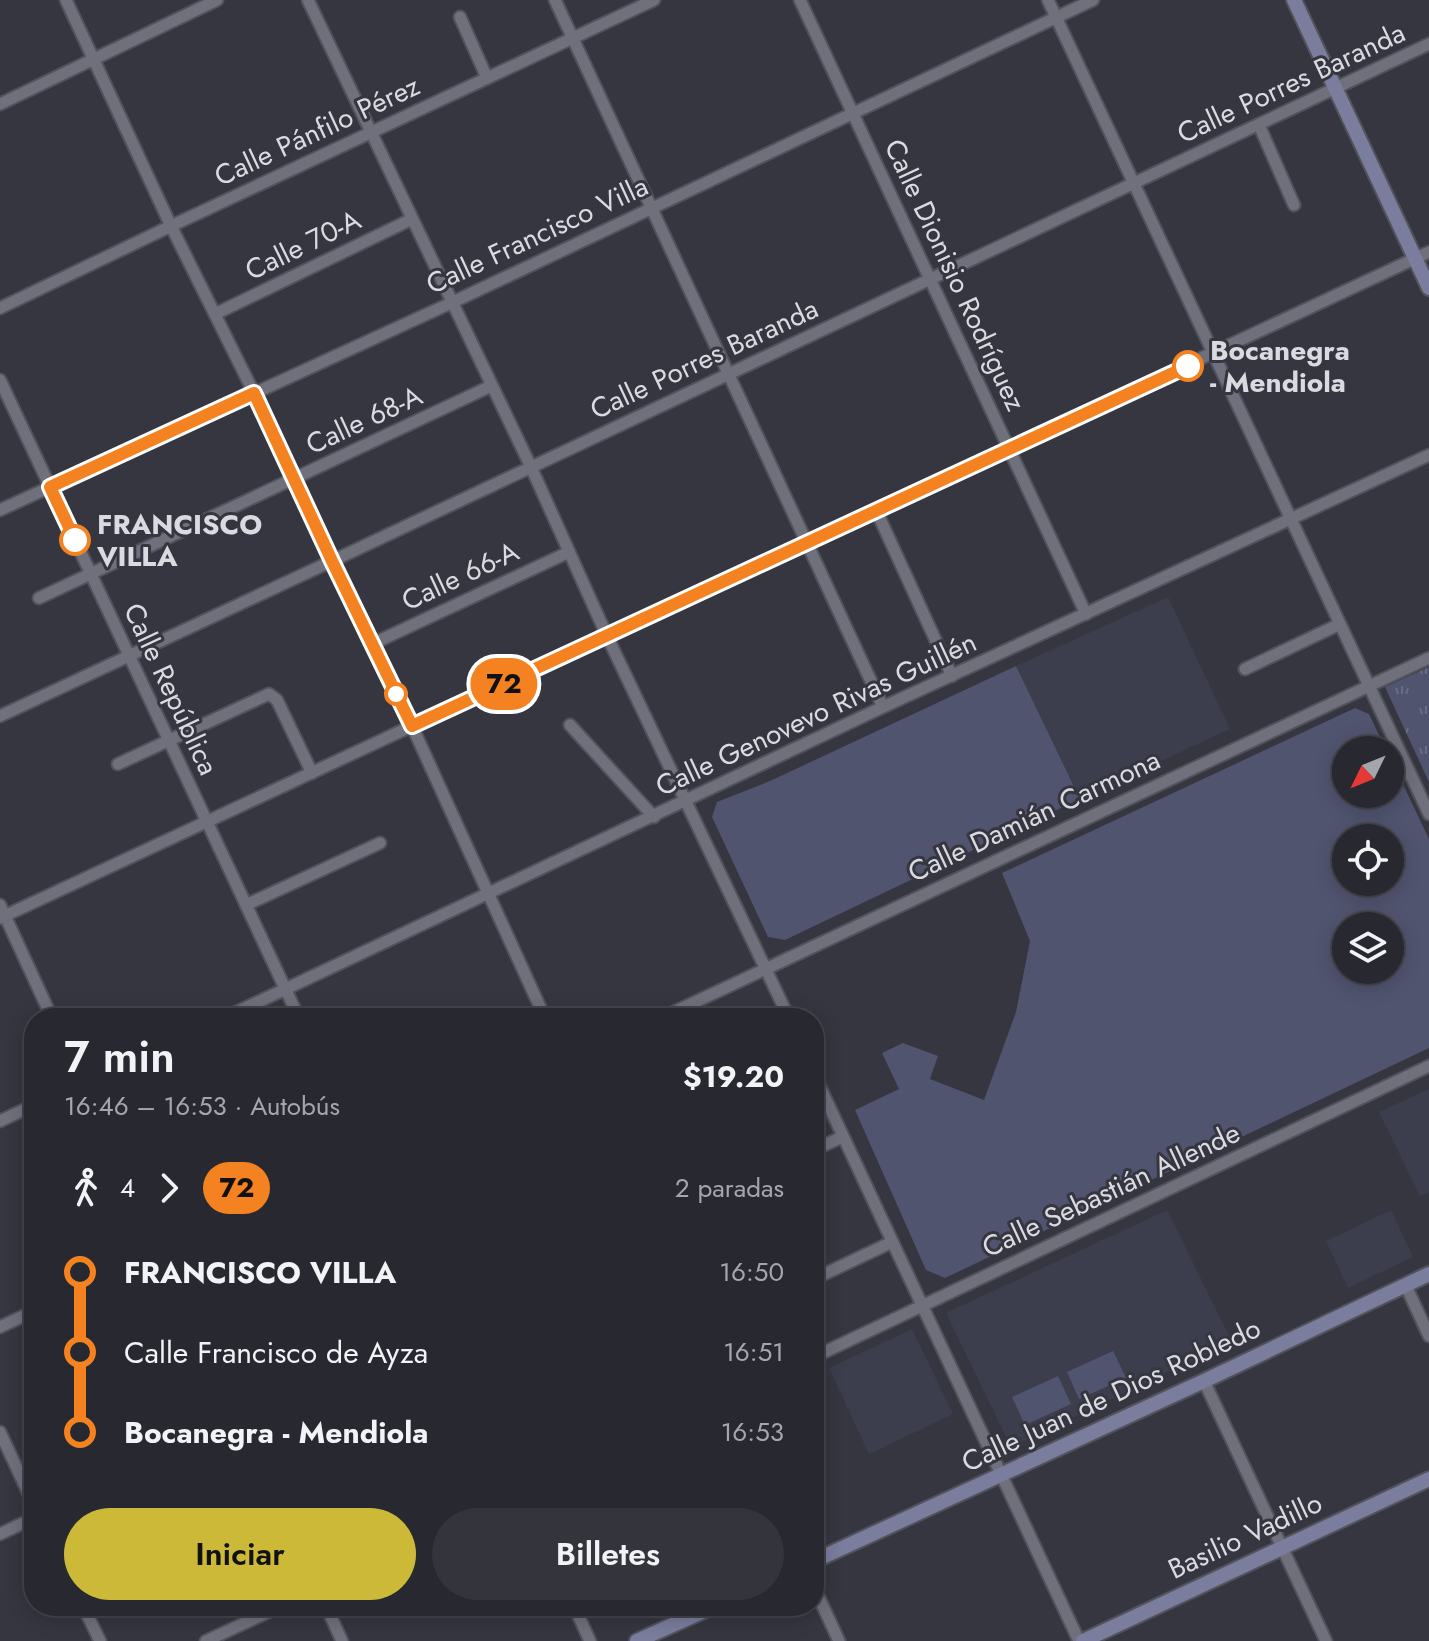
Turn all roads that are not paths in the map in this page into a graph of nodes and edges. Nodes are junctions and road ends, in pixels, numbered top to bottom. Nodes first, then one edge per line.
1 (66, 0) edge
2 (217, 0) edge
3 (308, 0) edge
4 (555, 0) edge
5 (654, 0) edge
6 (800, 0) edge
7 (1048, 0) edge
8 (1093, 0) edge
9 (1294, 0) edge
10 (460, 17) dead end
11 (1056, 17) junction
12 (572, 38) junction
13 (1429, 44) edge
14 (93, 59) junction
15 (487, 78) junction
16 (1335, 88) junction
17 (0, 104) edge
18 (853, 112) junction
19 (1259, 125) junction
20 (371, 132) junction
21 (1134, 184) junction
22 (1294, 205) dead end
23 (651, 208) junction
24 (412, 219) junction
25 (171, 226) junction
26 (1422, 256) edge
27 (930, 279) junction
28 (1429, 288) edge
29 (451, 303) junction
30 (0, 308) edge
31 (215, 314) junction
32 (1213, 354) junction
33 (728, 374) junction
34 (0, 380) edge
35 (491, 386) junction
36 (254, 393) junction
37 (1009, 449) junction
38 (1429, 455) edge
39 (531, 467) junction
40 (294, 479) junction
41 (50, 487) junction
42 (0, 510) edge
43 (876, 510) junction
44 (1291, 519) junction
45 (807, 543) junction
46 (569, 552) junction
47 (332, 561) junction
48 (91, 574) junction
49 (39, 598) dead end
50 (1086, 614) junction
51 (1340, 624) junction
52 (607, 636) junction
53 (372, 644) junction
54 (129, 656) junction
55 (1429, 658) edge
56 (1245, 669) dead end
57 (952, 676) junction
58 (1369, 686) junction
59 (883, 707) junction
60 (0, 716) edge
61 (570, 725) dead end
62 (412, 726) junction
63 (169, 740) junction
64 (118, 764) dead end
65 (312, 773) junction
66 (687, 801) junction
67 (1429, 814) edge
68 (654, 817) junction
69 (207, 822) junction
70 (380, 843) dead end
71 (488, 895) junction
72 (246, 905) junction
73 (2, 913) edge
74 (766, 968) junction
75 (285, 990) junction
76 (47, 1008) edge
77 (246, 1008) edge
78 (294, 1008) edge
79 (540, 1008) edge
80 (682, 1008) edge
81 (784, 1008) edge
82 (1429, 1066) edge
83 (824, 1096) edge
84 (24, 1110) edge
85 (0, 1121) edge
86 (842, 1137) junction
87 (824, 1145) edge
88 (892, 1242) junction
89 (824, 1274) edge
90 (1429, 1274) edge
91 (1406, 1286) junction
92 (922, 1307) junction
93 (24, 1316) edge
94 (0, 1327) edge
95 (1429, 1336) edge
96 (824, 1352) edge
97 (1204, 1381) junction
98 (0, 1432) edge
99 (1001, 1475) junction
100 (1429, 1479) edge
101 (24, 1484) edge
102 (24, 1523) edge
103 (0, 1534) edge
104 (1282, 1548) junction
105 (824, 1556) edge
106 (824, 1609) edge
107 (88, 1616) edge
108 (260, 1616) edge
109 (331, 1616) edge
110 (579, 1616) edge
111 (693, 1616) edge
112 (100, 1641) edge
113 (206, 1641) edge
114 (342, 1641) edge
115 (590, 1641) edge
116 (637, 1641) edge
117 (839, 1641) edge
118 (1081, 1641) edge
119 (1326, 1641) edge

1 - 14 street
2 - 14 street
3 - 20 street
4 - 12 street
5 - 12 street, Calle Pánfilo Pérez
6 - 18 street, Calle Dionisio Rodríguez
7 - 11 street
8 - 11 street, Calle Francisco Villa
9 - 16 street
10 - 15 street
11 - 18 street, Calle Francisco Villa
11 - 21 street
12 - 15 street, Calle Pánfilo Pérez
12 - 23 street
13 - 16 street, Calle Porres Baranda
14 - 17 street
14 - 25 street
15 - 20 street, Calle Pánfilo Pérez
16 - 19 street, Calle Porres Baranda
16 - 26 street
18 - 23 street, Calle Francisco Villa
18 - 27 street, Calle Dionisio Rodríguez
19 - 21 street, Calle Porres Baranda
19 - 22 street
20 - 24 street
20 - 25 street, Calle Pánfilo Pérez
21 - 27 street, Calle Porres Baranda
21 - 32 street
23 - 29 street, Calle Francisco Villa
23 - 33 street
24 - 29 street
24 - 31 street, Calle 70-A
25 - 30 street, Calle Pánfilo Pérez
25 - 31 street
26 - 28 street
26 - 32 street
27 - 33 street, Calle Porres Baranda
27 - 37 street, Calle Dionisio Rodríguez
29 - 35 street
29 - 36 street, Calle Francisco Villa
31 - 36 street
32 - 37 street
32 - 44 street
33 - 39 street, Calle Porres Baranda
33 - 45 street
34 - 41 street, Calle República
35 - 39 street
35 - 40 street, Calle 68-A
36 - 40 street
36 - 41 street, Calle Francisco Villa
37 - 43 street
37 - 50 street, Calle Dionisio Rodríguez
38 - 44 street, Calle Genovevo Rivas Guillén
39 - 46 street
39 - 47 street, Calle Porres Baranda
40 - 47 street
40 - 48 street, Calle 68-A
41 - 42 street, Calle Francisco Villa
41 - 48 street, Calle República
43 - 45 street
43 - 57 street
44 - 50 street, Calle Genovevo Rivas Guillén
44 - 51 street
45 - 52 street
45 - 59 street
46 - 52 street
46 - 53 street, Calle 66-A
47 - 53 street
47 - 54 street, Calle Porres Baranda
48 - 49 street, Calle 68-A
48 - 54 street, Calle República
50 - 57 street, Calle Genovevo Rivas Guillén
51 - 56 street
51 - 58 street
52 - 62 street
52 - 66 street
53 - 62 street
54 - 60 street, Calle Porres Baranda
54 - 63 street, Calle República
55 - 58 street, Calle Damián Carmona
57 - 59 street, Calle Genovevo Rivas Guillén
58 - 67 street
58 - 74 street, Calle Damián Carmona
59 - 66 street, Calle Genovevo Rivas Guillén
61 - 68 street
62 - 65 street
62 - 71 street
63 - 64 street
63 - 65 street
63 - 69 street, Calle República
65 - 69 street
66 - 68 street, Calle Genovevo Rivas Guillén
66 - 74 street
68 - 71 street, Calle Genovevo Rivas Guillén
69 - 72 street, Calle República
69 - 73 street
70 - 72 street
71 - 75 street, Calle Genovevo Rivas Guillén
71 - 79 street
72 - 75 street, Calle República
73 - 76 street
74 - 80 street, Calle Damián Carmona
74 - 81 street
75 - 77 street, Calle Genovevo Rivas Guillén
75 - 78 street, Calle República
82 - 92 street, Calle Sebastián Allende
83 - 86 street
84 - 85 street
86 - 87 street
86 - 88 street
88 - 89 street
88 - 92 street
90 - 91 street, Calle Juan de Dios Robledo
91 - 95 street
91 - 97 street, Calle Juan de Dios Robledo
92 - 96 street, Calle Sebastián Allende
92 - 99 street
93 - 94 street
97 - 99 street, Calle Juan de Dios Robledo
97 - 104 street
98 - 101 street
99 - 105 street, Calle Juan de Dios Robledo
99 - 118 street
100 - 104 street, Basilio Vadillo
102 - 103 street
104 - 118 street, Basilio Vadillo
104 - 119 street
106 - 117 street
107 - 112 street
108 - 113 street
109 - 114 street
110 - 115 street
111 - 116 street

